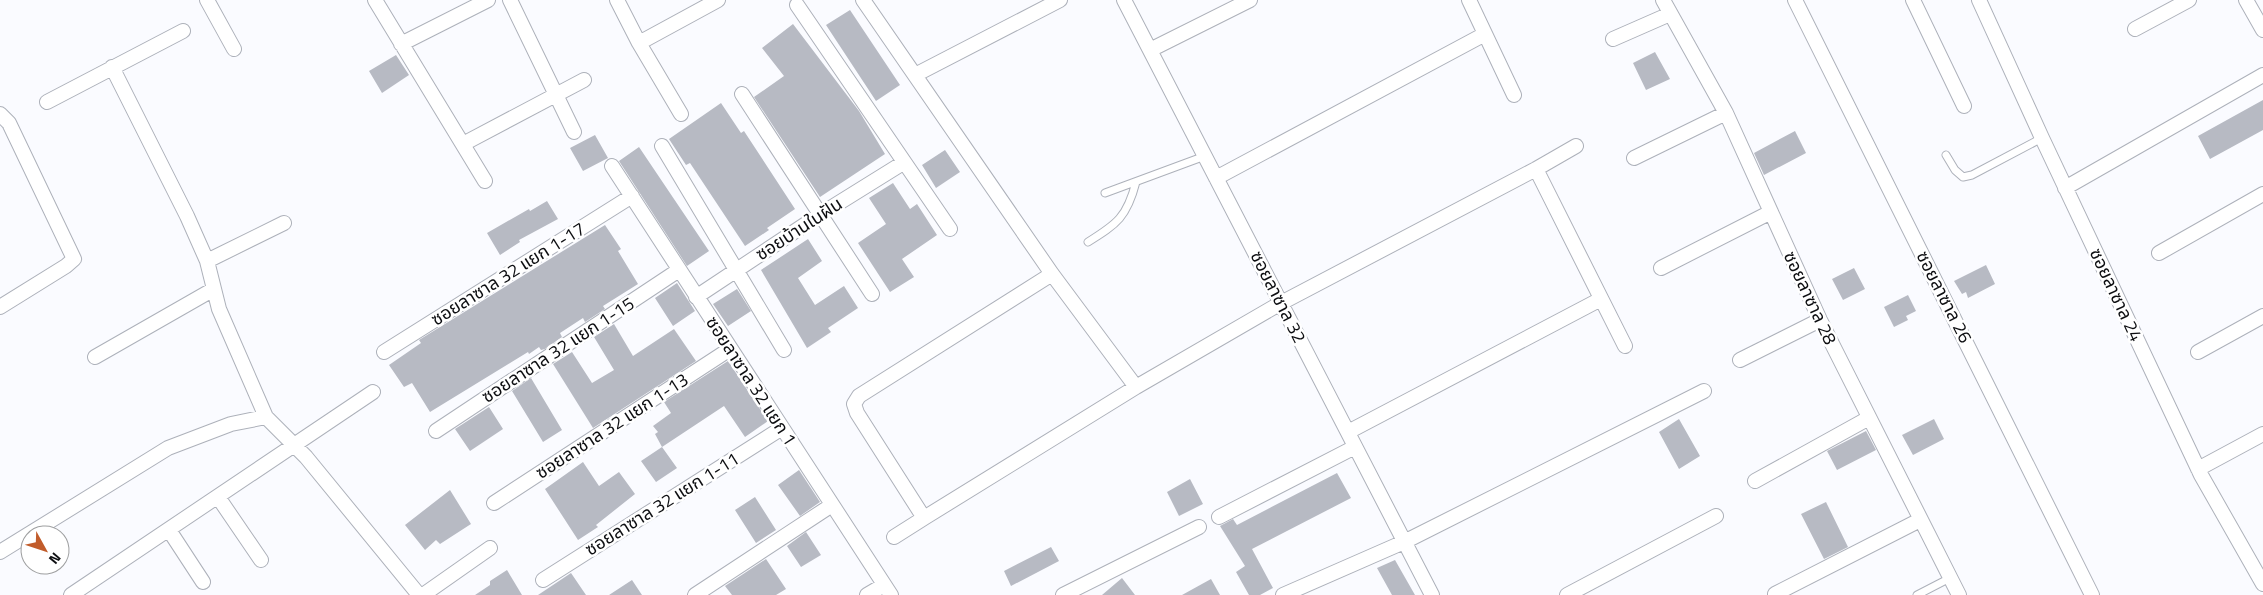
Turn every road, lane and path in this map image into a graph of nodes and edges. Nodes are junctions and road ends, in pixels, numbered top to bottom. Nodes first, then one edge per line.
1 (207, 0) edge
2 (375, 0) edge
3 (488, 0) edge
4 (510, 0) edge
5 (618, 0) edge
6 (718, 0) edge
7 (863, 0) edge
8 (1060, 0) edge
9 (1124, 0) edge
10 (1250, 0) edge
11 (1469, 0) edge
12 (1663, 0) edge
13 (1795, 0) edge
14 (1913, 0) edge
15 (1979, 0) edge
16 (2189, 0) edge
17 (2246, 0) edge
18 (797, 5) dead end
19 (1670, 14) junction
20 (2135, 29) dead end
21 (2263, 30) edge
22 (183, 31) dead end
23 (1485, 34) junction
24 (1613, 39) dead end
25 (640, 43) junction
26 (401, 44) junction
27 (234, 49) dead end
28 (1150, 50) junction
29 (112, 67) junction
30 (915, 75) junction
31 (2263, 75) edge
32 (584, 80) dead end
33 (742, 94) dead end
34 (556, 95) junction
35 (1514, 95) dead end
36 (47, 102) dead end
37 (1964, 106) dead end
38 (1726, 113) junction
39 (0, 114) edge
40 (682, 114) dead end
41 (574, 132) dead end
42 (2042, 138) junction
43 (463, 144) junction
44 (662, 146) dead end
45 (1576, 146) dead end
46 (1946, 155) dead end
47 (1205, 156) junction
48 (1634, 158) dead end
49 (903, 163) junction
50 (612, 166) dead end
51 (1536, 169) junction
52 (1216, 178) junction
53 (486, 181) dead end
54 (1136, 182) junction
55 (2066, 188) junction
56 (1105, 193) dead end
57 (2263, 194) edge
58 (632, 196) junction
59 (1771, 212) junction
60 (821, 214) junction
61 (284, 223) dead end
62 (950, 229) dead end
63 (1088, 242) dead end
64 (2159, 253) dead end
65 (207, 261) junction
66 (1662, 268) dead end
67 (679, 270) junction
68 (735, 271) junction
69 (1052, 274) junction
70 (214, 290) junction
71 (872, 294) dead end
72 (696, 296) junction
73 (1601, 300) junction
74 (1281, 303) junction
75 (0, 307) edge
76 (2263, 316) edge
77 (1820, 320) junction
78 (1625, 346) dead end
79 (730, 349) junction
80 (784, 350) dead end
81 (384, 352) dead end
82 (2198, 352) dead end
83 (96, 357) dead end
84 (1740, 360) dead end
85 (1136, 387) junction
86 (1704, 391) dead end
87 (373, 392) dead end
88 (266, 417) junction
89 (1869, 418) junction
90 (782, 428) junction
91 (436, 431) dead end
92 (1348, 432) junction
93 (2263, 434) edge
94 (294, 446) junction
95 (1355, 447) junction
96 (2198, 469) junction
97 (1755, 481) dead end
98 (218, 497) junction
99 (494, 503) dead end
100 (832, 505) junction
101 (1716, 516) dead end
102 (1219, 517) dead end
103 (924, 518) junction
104 (1920, 520) junction
105 (1200, 527) dead end
106 (169, 530) junction
107 (894, 537) dead end
108 (1404, 542) junction
109 (490, 548) dead end
110 (0, 552) edge
111 (262, 560) dead end
112 (1950, 578) junction
113 (543, 580) dead end
114 (2262, 581) edge
115 (203, 582) dead end
116 (888, 590) edge
117 (75, 594) edge
118 (1775, 594) dead end
119 (419, 595) edge
120 (423, 595) edge
121 (695, 595) edge
122 (867, 595) edge
123 (1064, 595) edge
124 (1283, 595) edge
125 (1432, 595) edge
126 (1567, 595) edge
127 (1916, 595) edge
128 (1959, 595) edge
129 (2092, 595) edge

1 - 27 street
2 - 26 street
3 - 26 street
4 - 34 street
5 - 25 street
6 - 25 street
7 - 30 street
8 - 30 street
9 - 28 street, ซอยลาซาล 32
10 - 28 street
11 - 23 street
12 - 19 street, ซอยลาซาล 28
13 - 129 street, ซอยลาซาล 26
14 - 37 street
15 - 42 street, ซอยลาซาล 24
16 - 20 street
17 - 21 street
18 - 49 street
19 - 24 street
19 - 38 street, ซอยลาซาล 28
22 - 29 street
23 - 35 street
23 - 52 street
25 - 40 street
26 - 43 street
28 - 47 street, ซอยลาซาล 32
29 - 36 street
29 - 65 street
30 - 69 street
31 - 55 street
32 - 34 street
33 - 60 street
34 - 41 street
34 - 43 street
38 - 48 street
38 - 59 street, ซอยลาซาล 28
39 - 75 street
42 - 46 lane
42 - 55 street, ซอยลาซาล 24
43 - 53 street
44 - 68 street
45 - 51 street
47 - 52 street, ซอยลาซาล 32
47 - 54 lane
49 - 60 street, ซอยบ้านในฝัน
49 - 62 street
50 - 58 street, ซอยลาซาล 32 แยก 1
51 - 73 street
51 - 74 street
52 - 74 street, ซอยลาซาล 32
54 - 56 lane
54 - 63 lane
55 - 96 street, ซอยลาซาล 24
57 - 64 street
58 - 67 street, ซอยลาซาล 32 แยก 1
58 - 81 street, ซอยลาซาล 32 แยก 1-17
59 - 66 street
59 - 77 street, ซอยลาซาล 28
60 - 68 street, ซอยบ้านในฝัน
60 - 71 street
61 - 65 street
65 - 70 street
67 - 72 street, ซอยลาซาล 32 แยก 1
67 - 91 street, ซอยลาซาล 32 แยก 1-15
68 - 72 street, ซอยบ้านในฝัน
68 - 80 street
69 - 85 street
69 - 103 street
70 - 83 street
70 - 88 street
72 - 79 street, ซอยลาซาล 32 แยก 1
73 - 78 street
73 - 92 street
74 - 85 street
74 - 92 street, ซอยลาซาล 32
76 - 82 street
77 - 84 street
77 - 89 street, ซอยลาซาล 28
79 - 90 street, ซอยลาซาล 32 แยก 1
79 - 99 street, ซอยลาซาล 32 แยก 1-13
85 - 103 street
86 - 108 street
87 - 94 street
88 - 94 street
88 - 110 street
89 - 97 street
89 - 104 street, ซอยลาซาล 28
90 - 100 street, ซอยลาซาล 32 แยก 1
90 - 113 street, ซอยลาซาล 32 แยก 1-11
92 - 95 street, ซอยลาซาล 32
93 - 96 street
94 - 98 street
94 - 119 street
95 - 102 street
95 - 108 street, ซอยลาซาล 32
96 - 114 street, ซอยลาซาล 24
98 - 106 street
98 - 111 street
100 - 116 street, ซอยลาซาล 32 แยก 1
100 - 121 street
101 - 126 street
103 - 107 street
104 - 112 street, ซอยลาซาล 28
104 - 118 street
105 - 123 street
106 - 115 street
106 - 117 street
108 - 124 street
108 - 125 street, ซอยลาซาล 32
109 - 120 street
112 - 127 lane
112 - 128 street, ซอยลาซาล 28
116 - 122 street

